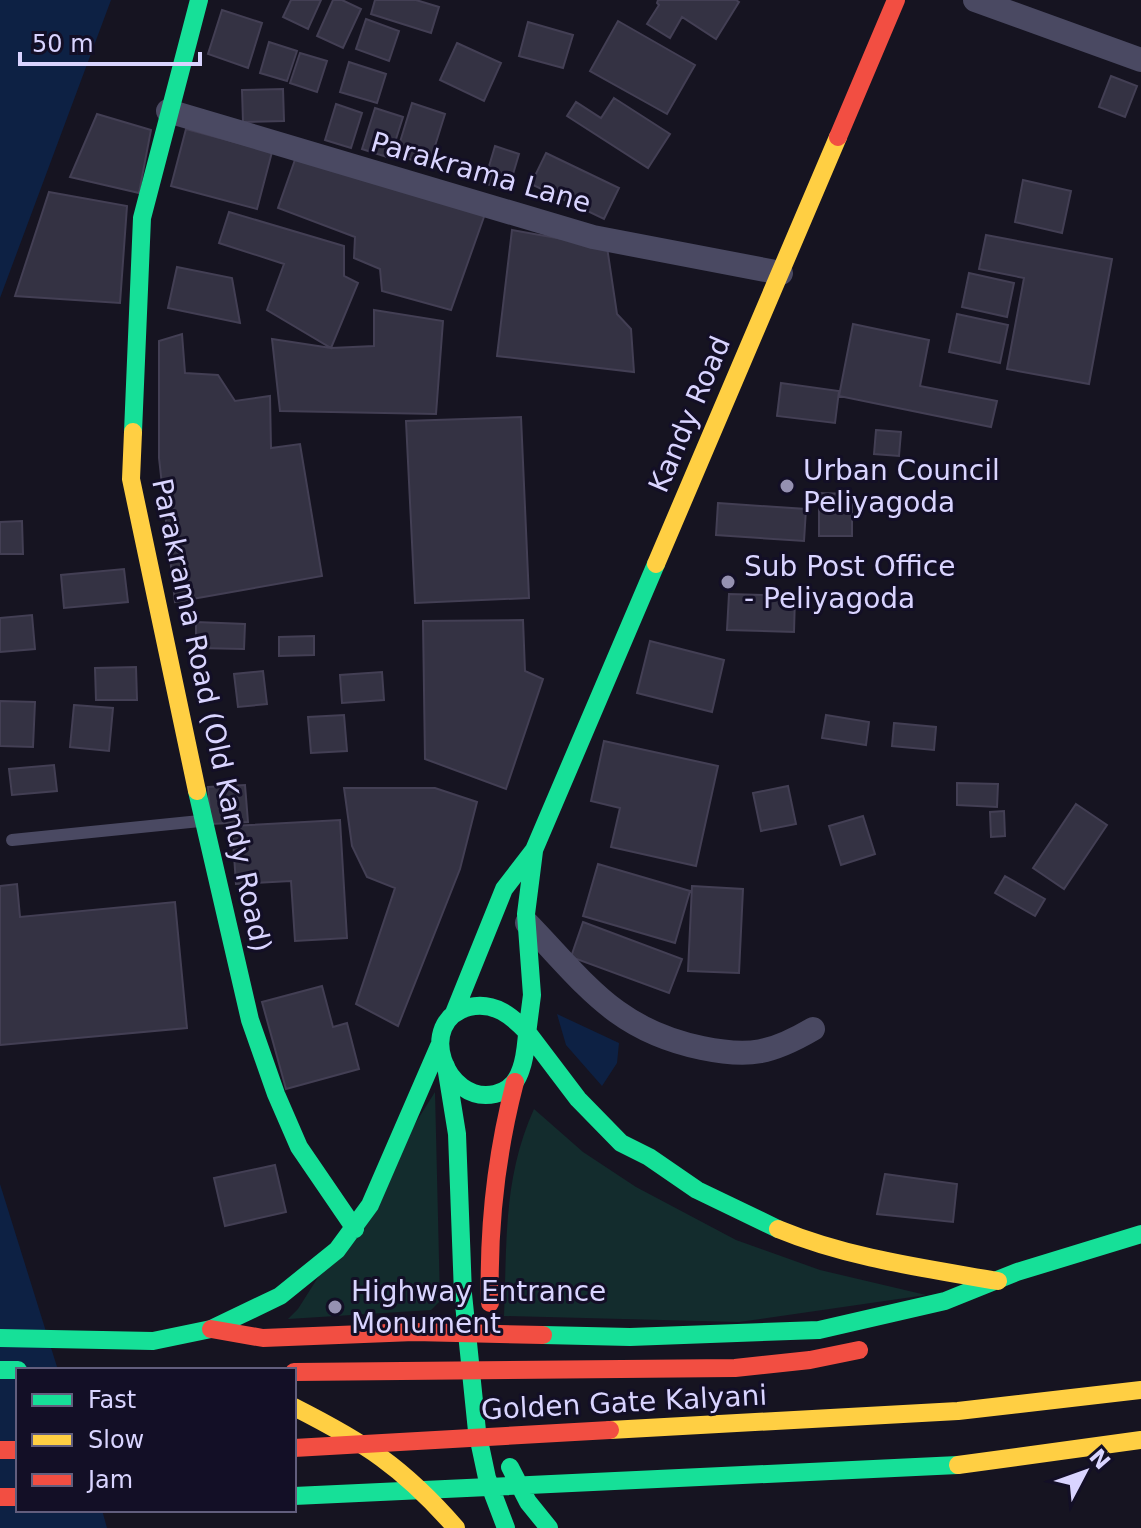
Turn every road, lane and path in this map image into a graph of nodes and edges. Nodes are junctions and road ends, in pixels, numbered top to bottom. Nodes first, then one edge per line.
1 (199, 0) edge
2 (896, 0) edge
3 (975, 0) edge
4 (1141, 60) edge
5 (168, 111) junction
6 (781, 273) junction
7 (203, 821) junction
8 (12, 840) dead end
9 (534, 850) junction
10 (526, 922) junction
11 (454, 1013) junction
12 (813, 1029) dead end
13 (527, 1031) junction
14 (439, 1046) junction
15 (446, 1066) junction
16 (515, 1082) junction
17 (355, 1229) junction
18 (1141, 1234) edge
19 (998, 1281) junction
20 (211, 1329) junction
21 (0, 1338) edge
22 (883, 1344) dead end
23 (296, 1372) edge
24 (1141, 1390) edge
25 (494, 1395) dead end
26 (296, 1408) edge
27 (498, 1423) dead end
28 (1141, 1440) edge
29 (296, 1448) edge
30 (296, 1496) edge
31 (456, 1528) edge
32 (506, 1528) edge
33 (549, 1528) edge

1 - 5 main road, Parakrama Road (Old Kandy Road)
2 - 6 main road, Kandy Road
3 - 4 street
5 - 6 street, Parakrama Lane
5 - 7 main road, Parakrama Road (Old Kandy Road)
6 - 9 main road, Kandy Road
7 - 8 lane
7 - 17 main road, Parakrama Road (Old Kandy Road)
9 - 10 main road, Kandy Road
9 - 11 main road, Kandy Road
10 - 12 street
10 - 13 main road, Kandy Road
11 - 13 main road
11 - 14 main road
13 - 16 main road
13 - 19 main road
14 - 15 main road
14 - 17 main road
15 - 16 main road
15 - 32 main road
16 - 25 main road
17 - 20 main road
18 - 19 main road
19 - 20 main road
20 - 21 main road
22 - 23 main road
24 - 29 main road, Golden Gate Kalyani
26 - 31 main road
27 - 33 main road
28 - 30 main road

